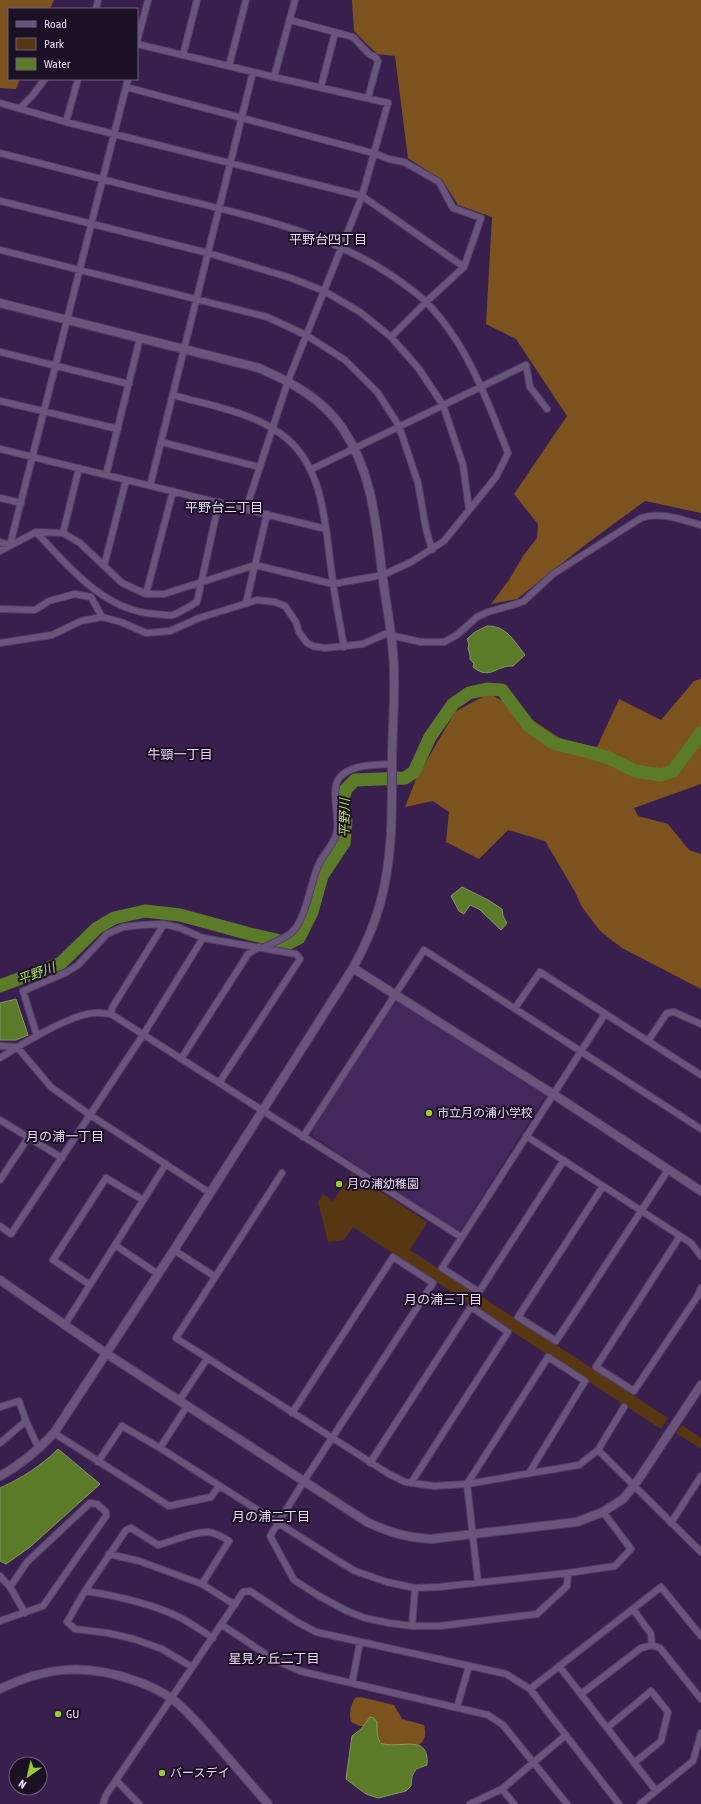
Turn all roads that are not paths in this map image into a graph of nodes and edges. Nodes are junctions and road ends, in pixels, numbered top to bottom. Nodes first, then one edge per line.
1 (148, 0) edge
2 (197, 0) edge
3 (246, 0) edge
4 (295, 0) edge
5 (290, 20) junction
6 (334, 33) junction
7 (138, 39) edge
8 (138, 43) edge
9 (183, 55) junction
10 (229, 66) junction
11 (253, 72) junction
12 (274, 77) junction
13 (44, 80) edge
14 (78, 80) edge
15 (128, 80) edge
16 (126, 87) junction
17 (321, 87) junction
18 (368, 98) junction
19 (0, 103) edge
20 (20, 108) junction
21 (242, 118) junction
22 (66, 122) junction
23 (114, 134) junction
24 (0, 153) edge
25 (373, 153) junction
26 (230, 162) junction
27 (102, 179) junction
28 (362, 196) junction
29 (0, 202) edge
30 (219, 208) junction
31 (92, 224) junction
32 (341, 248) junction
33 (0, 250) edge
34 (208, 254) junction
35 (464, 267) junction
36 (80, 270) junction
37 (324, 291) junction
38 (196, 299) junction
39 (426, 302) junction
40 (0, 303) edge
41 (68, 320) junction
42 (306, 335) junction
43 (391, 337) junction
44 (140, 338) junction
45 (184, 349) junction
46 (0, 352) edge
47 (56, 366) junction
48 (288, 381) junction
49 (129, 384) junction
50 (482, 385) junction
51 (173, 395) junction
52 (0, 401) edge
53 (443, 405) junction
54 (547, 409) dead end
55 (44, 412) junction
56 (399, 426) junction
57 (272, 428) junction
58 (118, 430) junction
59 (161, 442) junction
60 (0, 449) edge
61 (355, 449) junction
62 (32, 457) junction
63 (259, 467) junction
64 (79, 468) junction
65 (310, 470) junction
66 (106, 475) junction
67 (126, 480) junction
68 (150, 486) junction
69 (173, 491) junction
70 (0, 498) edge
71 (219, 502) junction
72 (21, 503) junction
73 (470, 508) junction
74 (246, 509) junction
75 (267, 514) junction
76 (701, 525) edge
77 (326, 529) junction
78 (36, 532) junction
79 (63, 533) junction
80 (0, 542) edge
81 (10, 545) junction
82 (432, 550) junction
83 (0, 551) edge
84 (255, 565) junction
85 (104, 566) junction
86 (383, 575) junction
87 (201, 581) junction
88 (333, 584) junction
89 (146, 594) junction
90 (246, 603) junction
91 (0, 609) edge
92 (102, 617) junction
93 (392, 636) junction
94 (0, 643) edge
95 (344, 648) junction
96 (392, 764) junction
97 (164, 924) junction
98 (203, 938) junction
99 (261, 947) junction
100 (353, 968) junction
101 (395, 994) junction
102 (515, 1008) junction
103 (111, 1014) junction
104 (605, 1014) junction
105 (701, 1024) edge
106 (143, 1035) junction
107 (37, 1036) junction
108 (648, 1041) junction
109 (0, 1046) edge
110 (17, 1047) junction
111 (581, 1051) junction
112 (0, 1058) edge
113 (181, 1059) junction
114 (701, 1075) edge
115 (219, 1084) junction
116 (553, 1094) junction
117 (262, 1111) junction
118 (90, 1115) junction
119 (0, 1120) edge
120 (701, 1129) edge
121 (526, 1136) junction
122 (303, 1137) junction
123 (28, 1138) junction
124 (62, 1158) junction
125 (564, 1160) junction
126 (166, 1164) junction
127 (668, 1170) junction
128 (282, 1173) dead end
129 (0, 1180) edge
130 (603, 1186) junction
131 (701, 1191) edge
132 (210, 1193) junction
133 (143, 1200) junction
134 (642, 1210) junction
135 (0, 1226) edge
136 (680, 1236) junction
137 (461, 1237) junction
138 (115, 1246) junction
139 (174, 1250) junction
140 (701, 1256) edge
141 (158, 1274) junction
142 (214, 1276) junction
143 (0, 1280) edge
144 (90, 1285) junction
145 (701, 1288) edge
146 (699, 1298) edge
147 (64, 1326) junction
148 (107, 1354) junction
149 (208, 1359) junction
150 (701, 1385) edge
151 (179, 1401) junction
152 (187, 1406) junction
153 (0, 1407) edge
154 (624, 1407) dead end
155 (292, 1413) junction
156 (26, 1421) junction
157 (54, 1433) junction
158 (332, 1438) junction
159 (0, 1443) edge
160 (160, 1448) junction
161 (39, 1449) junction
162 (598, 1450) junction
163 (98, 1462) junction
164 (370, 1463) junction
165 (529, 1473) junction
166 (0, 1476) edge
167 (701, 1476) edge
168 (304, 1481) junction
169 (411, 1483) junction
170 (467, 1484) junction
171 (219, 1486) junction
172 (634, 1486) junction
173 (603, 1512) junction
174 (671, 1523) junction
175 (277, 1524) junction
176 (474, 1534) junction
177 (701, 1552) edge
178 (109, 1554) junction
179 (568, 1574) junction
180 (0, 1576) edge
181 (478, 1582) junction
182 (202, 1584) junction
183 (10, 1587) junction
184 (415, 1588) junction
185 (85, 1591) junction
186 (235, 1605) junction
187 (633, 1609) junction
188 (24, 1613) junction
189 (0, 1621) edge
190 (222, 1625) junction
191 (412, 1626) junction
192 (701, 1636) edge
193 (213, 1638) junction
194 (360, 1642) junction
195 (652, 1645) junction
196 (192, 1666) junction
197 (469, 1666) junction
198 (559, 1666) junction
199 (352, 1682) junction
200 (0, 1689) edge
201 (530, 1689) junction
202 (581, 1694) junction
203 (171, 1698) junction
204 (701, 1699) edge
205 (457, 1708) junction
206 (607, 1728) junction
207 (701, 1733) edge
208 (566, 1735) junction
209 (534, 1762) junction
210 (634, 1763) junction
211 (116, 1780) junction
212 (502, 1789) junction
213 (656, 1791) junction
214 (103, 1804) edge
215 (139, 1804) edge
216 (267, 1804) edge
217 (470, 1804) edge
218 (514, 1804) edge
219 (567, 1804) edge
220 (619, 1804) edge
221 (640, 1804) edge

1 - 7 street
2 - 9 street
3 - 10 street
4 - 5 street
5 - 6 street
5 - 12 street
6 - 17 street
6 - 18 street
8 - 9 street
9 - 10 street
10 - 11 street
11 - 12 street
11 - 21 street
12 - 17 street
13 - 20 street
14 - 22 street
15 - 16 street
16 - 21 street
16 - 23 street
17 - 18 street
18 - 25 street
19 - 20 street
20 - 22 street
21 - 25 street
21 - 26 street
22 - 23 street
23 - 26 street
23 - 27 street
24 - 27 street
25 - 28 street
25 - 35 street
26 - 28 street
26 - 30 street
27 - 30 street
27 - 31 street
28 - 32 street
28 - 35 street
29 - 31 street
30 - 32 street
30 - 34 street
31 - 34 street
31 - 36 street
32 - 37 street
32 - 39 street
33 - 36 street
34 - 37 street
34 - 38 street
35 - 39 street
36 - 38 street
36 - 41 street
37 - 42 street
37 - 43 street
38 - 42 street
38 - 45 street
39 - 43 street
39 - 50 street
40 - 41 street
41 - 44 street
41 - 47 street
42 - 48 street
42 - 56 street
43 - 53 street
44 - 45 street
44 - 49 street
45 - 48 street
45 - 51 street
46 - 47 street
47 - 49 street
47 - 55 street
48 - 57 street
48 - 61 street
49 - 58 street
50 - 53 street
50 - 54 street
50 - 73 street
51 - 57 street
51 - 59 street
52 - 55 street
53 - 56 street
53 - 73 street
55 - 58 street
55 - 62 street
56 - 61 street
56 - 82 street
57 - 63 street
57 - 65 street
58 - 66 street
59 - 63 street
59 - 68 street
60 - 62 street
61 - 65 street
61 - 86 street
62 - 64 street
62 - 72 street
63 - 74 street
64 - 66 street
64 - 79 street
65 - 77 street
66 - 67 street
67 - 68 street
67 - 85 street
68 - 69 street
69 - 71 street
69 - 89 street
70 - 72 street
71 - 74 street
71 - 87 street
72 - 81 street
73 - 82 street
74 - 75 street
75 - 77 street
75 - 84 street
76 - 93 street
77 - 88 street
78 - 79 street
78 - 81 street
78 - 87 street
79 - 85 street
80 - 81 street
81 - 83 street
82 - 86 street
84 - 87 street
84 - 88 street
84 - 90 street
85 - 89 street
86 - 88 street
86 - 93 street
87 - 89 street
88 - 95 street
90 - 92 street
90 - 95 street
91 - 92 street
92 - 94 street
93 - 95 street
93 - 96 street
96 - 99 street
96 - 100 street
97 - 98 street
97 - 103 street
97 - 107 street
98 - 99 street
98 - 106 street
99 - 113 street
99 - 115 street
100 - 101 street
100 - 117 street
101 - 102 street
101 - 116 street
101 - 122 street
102 - 104 street
102 - 111 street
103 - 106 street
103 - 107 street
104 - 108 street
104 - 111 street
105 - 108 street
106 - 113 street
106 - 118 street
107 - 110 street
108 - 114 street
109 - 110 street
110 - 112 street
110 - 118 street
111 - 116 street
111 - 120 street
113 - 115 street
115 - 117 street
116 - 121 street
116 - 127 street
117 - 122 street
117 - 132 street
118 - 124 street
118 - 126 street
119 - 123 street
121 - 125 street
121 - 137 street
122 - 137 street
123 - 124 street
123 - 129 street
124 - 135 street
125 - 130 street
125 - 137 street
126 - 132 street
126 - 133 street
127 - 131 street
127 - 134 street
128 - 142 street
130 - 134 street
130 - 134 street
132 - 139 street
133 - 138 street
133 - 144 street
134 - 136 street
136 - 140 street
136 - 146 street
138 - 141 street
138 - 144 street
139 - 141 street
139 - 142 street
141 - 148 street
142 - 149 street
143 - 147 street
144 - 147 street
145 - 146 street
147 - 148 street
148 - 151 street
148 - 157 street
149 - 151 street
149 - 155 street
150 - 172 street
151 - 152 street
152 - 160 street
152 - 168 street
153 - 156 street
154 - 162 street
155 - 158 street
155 - 158 street
156 - 159 street
156 - 161 street
157 - 161 street
157 - 163 street
158 - 164 street
158 - 168 street
160 - 163 street
160 - 171 street
161 - 166 street
162 - 165 street
162 - 172 street
163 - 171 street
164 - 169 street
164 - 169 street
165 - 170 street
165 - 170 street
167 - 174 street
168 - 175 street
168 - 176 street
169 - 170 street
170 - 176 street
171 - 175 street
172 - 173 street
172 - 174 street
173 - 176 street
173 - 179 street
174 - 177 street
175 - 184 street
175 - 191 street
176 - 181 street
178 - 182 street
178 - 182 street
178 - 185 street
179 - 181 street
179 - 191 street
180 - 183 street
181 - 184 street
182 - 186 street
183 - 188 street
183 - 188 street
184 - 191 street
185 - 193 street
185 - 196 street
186 - 190 street
186 - 194 street
187 - 192 street
187 - 195 street
187 - 198 street
188 - 189 street
190 - 193 street
190 - 199 street
193 - 196 street
194 - 197 street
194 - 199 street
195 - 202 street
195 - 204 street
196 - 203 street
197 - 201 street
197 - 205 street
198 - 201 street
198 - 202 street
199 - 205 street
200 - 203 street
201 - 208 street
202 - 206 street
203 - 211 street
203 - 216 street
205 - 209 street
206 - 210 street
206 - 210 street
207 - 213 street
208 - 209 street
208 - 220 street
209 - 212 street
209 - 219 street
210 - 213 street
211 - 214 street
211 - 215 street
212 - 217 street
212 - 218 street
213 - 221 street

